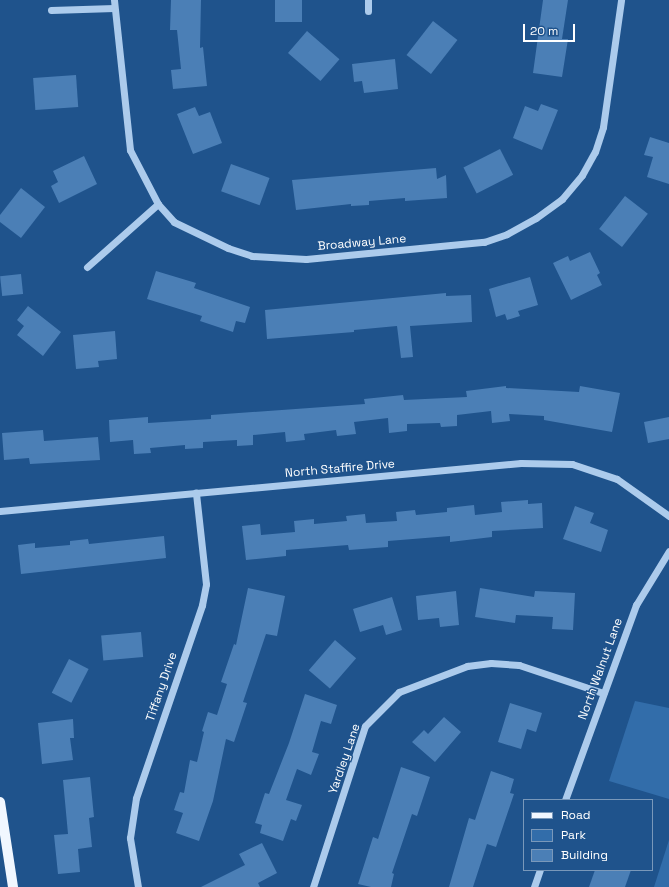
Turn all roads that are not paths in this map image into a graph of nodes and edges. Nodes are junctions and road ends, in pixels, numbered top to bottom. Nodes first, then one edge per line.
1 (114, 0) edge
2 (368, 0) edge
3 (621, 0) edge
4 (114, 8) junction
5 (52, 10) dead end
6 (368, 11) dead end
7 (158, 204) junction
8 (87, 267) dead end
9 (196, 493) junction
10 (0, 511) edge
11 (669, 516) edge
12 (669, 551) edge
13 (603, 693) junction
14 (565, 799) edge
15 (0, 802) edge
16 (540, 871) edge
17 (13, 887) edge
18 (138, 887) edge
19 (313, 887) edge
20 (534, 887) edge

1 - 4 street, Broadway Lane
2 - 6 street
3 - 7 street, Broadway Lane
4 - 5 street
4 - 7 street, Broadway Lane
7 - 8 street
9 - 10 street, North Staffire Drive
9 - 11 street, North Staffire Drive
9 - 18 street, Tiffany Drive
12 - 13 street, North Walnut Lane
13 - 14 street, North Walnut Lane
13 - 19 street, Yardley Lane
15 - 17 main road
16 - 20 street

